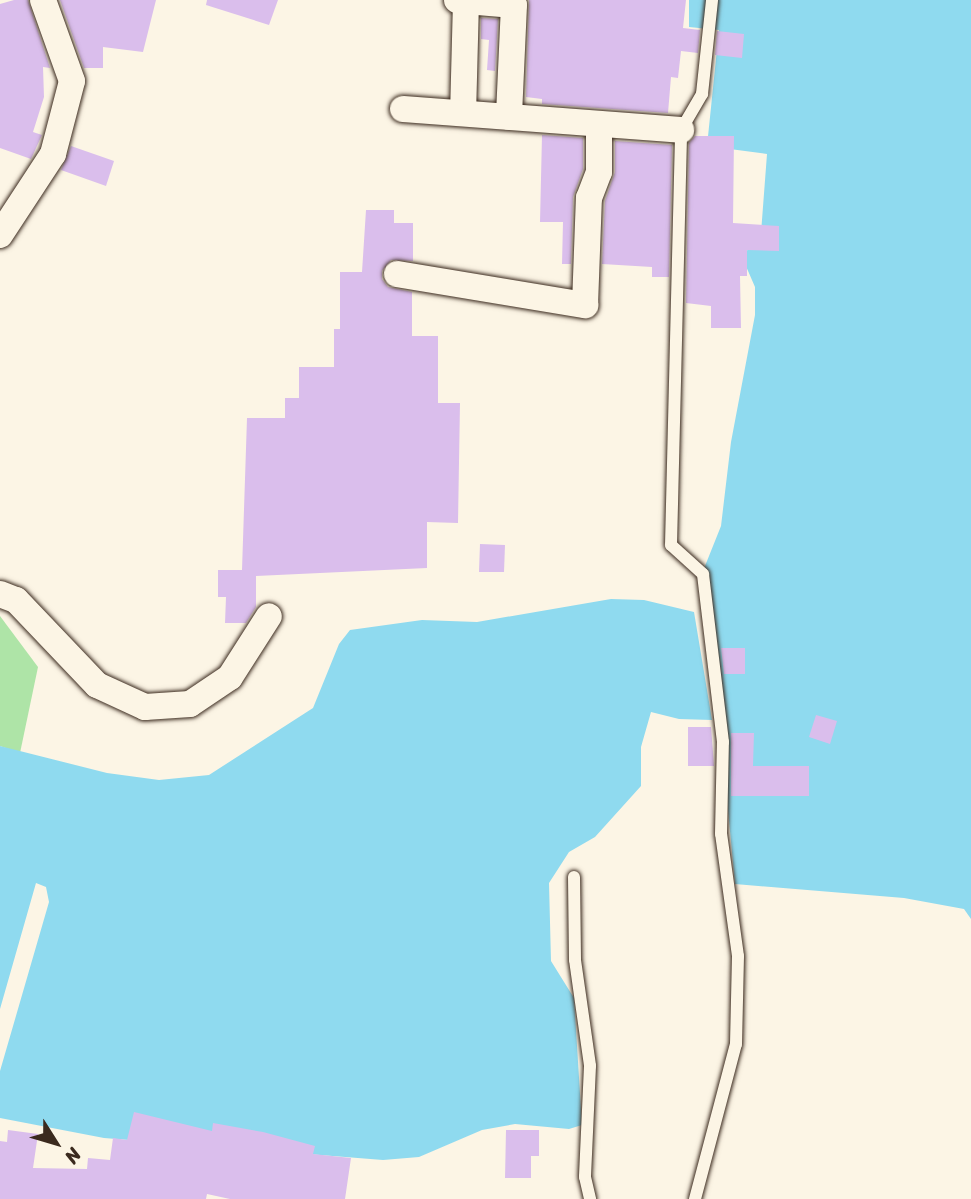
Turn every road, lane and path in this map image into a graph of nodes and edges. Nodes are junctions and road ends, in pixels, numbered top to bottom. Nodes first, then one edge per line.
1 (43, 0) edge
2 (712, 0) edge
3 (461, 1) edge
4 (403, 109) dead end
5 (463, 113) junction
6 (509, 117) junction
7 (599, 124) junction
8 (681, 130) junction
9 (0, 235) edge
10 (397, 274) dead end
11 (0, 594) edge
12 (269, 616) dead end
13 (574, 877) dead end
14 (590, 1199) edge
15 (695, 1199) edge

1 - 9 street
2 - 8 lane
3 - 5 street
3 - 6 street
4 - 5 street
5 - 6 street
6 - 7 street
7 - 8 street
7 - 10 street
8 - 15 lane
11 - 12 street
13 - 14 lane

